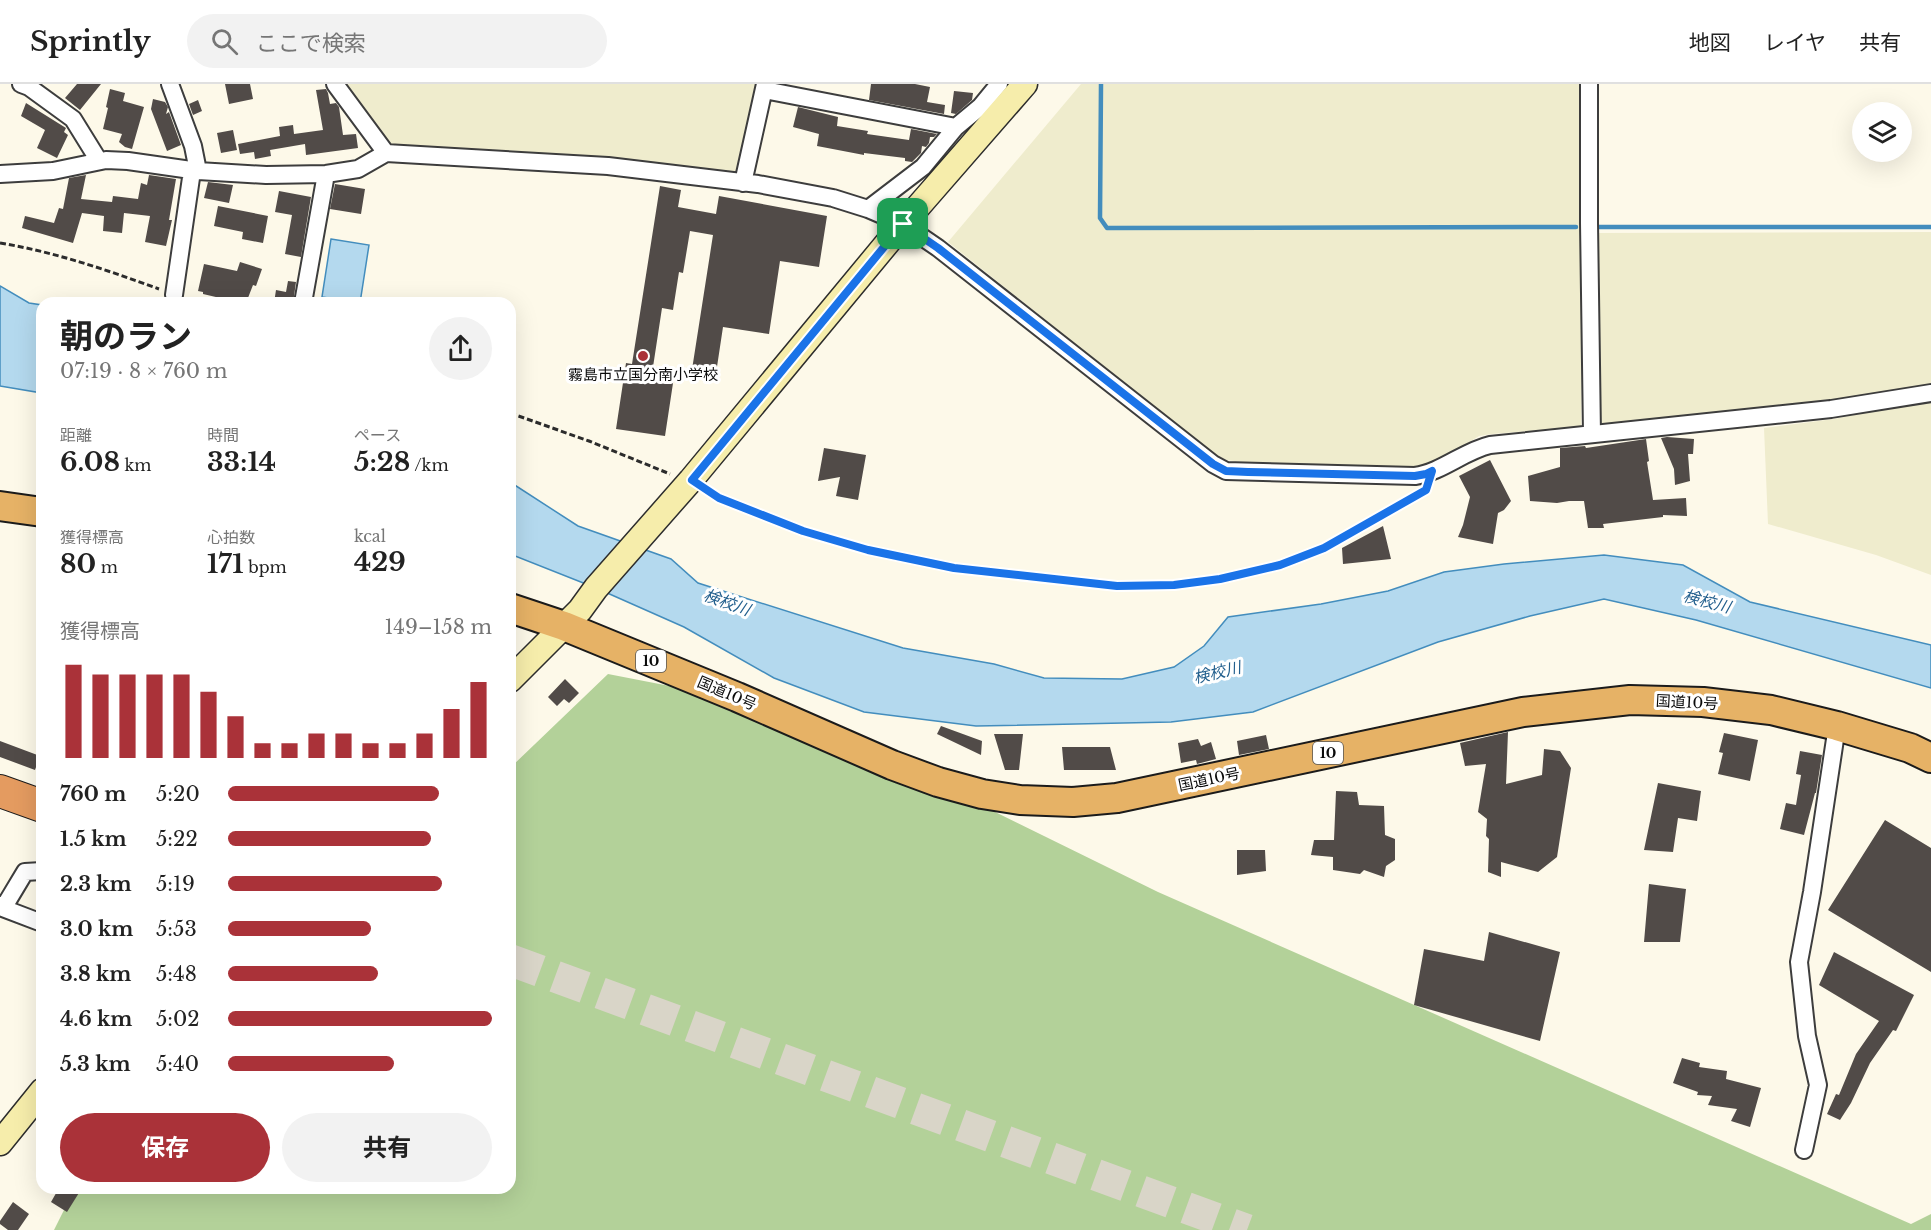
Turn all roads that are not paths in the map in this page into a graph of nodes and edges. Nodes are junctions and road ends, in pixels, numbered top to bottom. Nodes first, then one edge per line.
1 (21, 84) edge
2 (170, 84) edge
3 (335, 84) edge
4 (999, 84) edge
5 (1025, 84) edge
6 (1589, 84) edge
7 (764, 87) edge
8 (956, 127) junction
9 (386, 153) junction
10 (99, 161) junction
11 (195, 171) junction
12 (0, 174) edge
13 (326, 174) junction
14 (743, 183) junction
15 (868, 209) junction
16 (903, 224) junction
17 (174, 295) road end
18 (304, 297) edge
19 (1931, 393) edge
20 (1592, 434) junction
21 (0, 506) edge
22 (36, 511) edge
23 (516, 609) edge
24 (572, 618) junction
25 (516, 674) edge
26 (1837, 726) junction
27 (1931, 758) edge
28 (0, 777) edge
29 (36, 790) edge
30 (0, 791) edge
31 (36, 804) edge
32 (36, 872) edge
33 (1, 907) edge
34 (36, 921) edge
35 (36, 1099) edge
36 (0, 1143) edge
37 (1804, 1150) dead end

1 - 10 street
2 - 11 street
3 - 9 street
4 - 8 street
5 - 16 main road
6 - 20 street
7 - 8 street
7 - 14 street
8 - 15 street
9 - 13 street
9 - 14 street
10 - 11 street
10 - 12 street
11 - 13 street
11 - 17 street
13 - 18 street
14 - 15 street
15 - 16 street
16 - 20 street
16 - 24 main road
19 - 20 street
21 - 22 highway
23 - 24 highway, 国道10号 / 10
24 - 25 main road
24 - 26 highway, 国道10号 / 10
26 - 27 highway, 国道10号 / 10
26 - 37 street
28 - 29 highway
30 - 31 highway
32 - 33 street
33 - 34 street
35 - 36 main road

